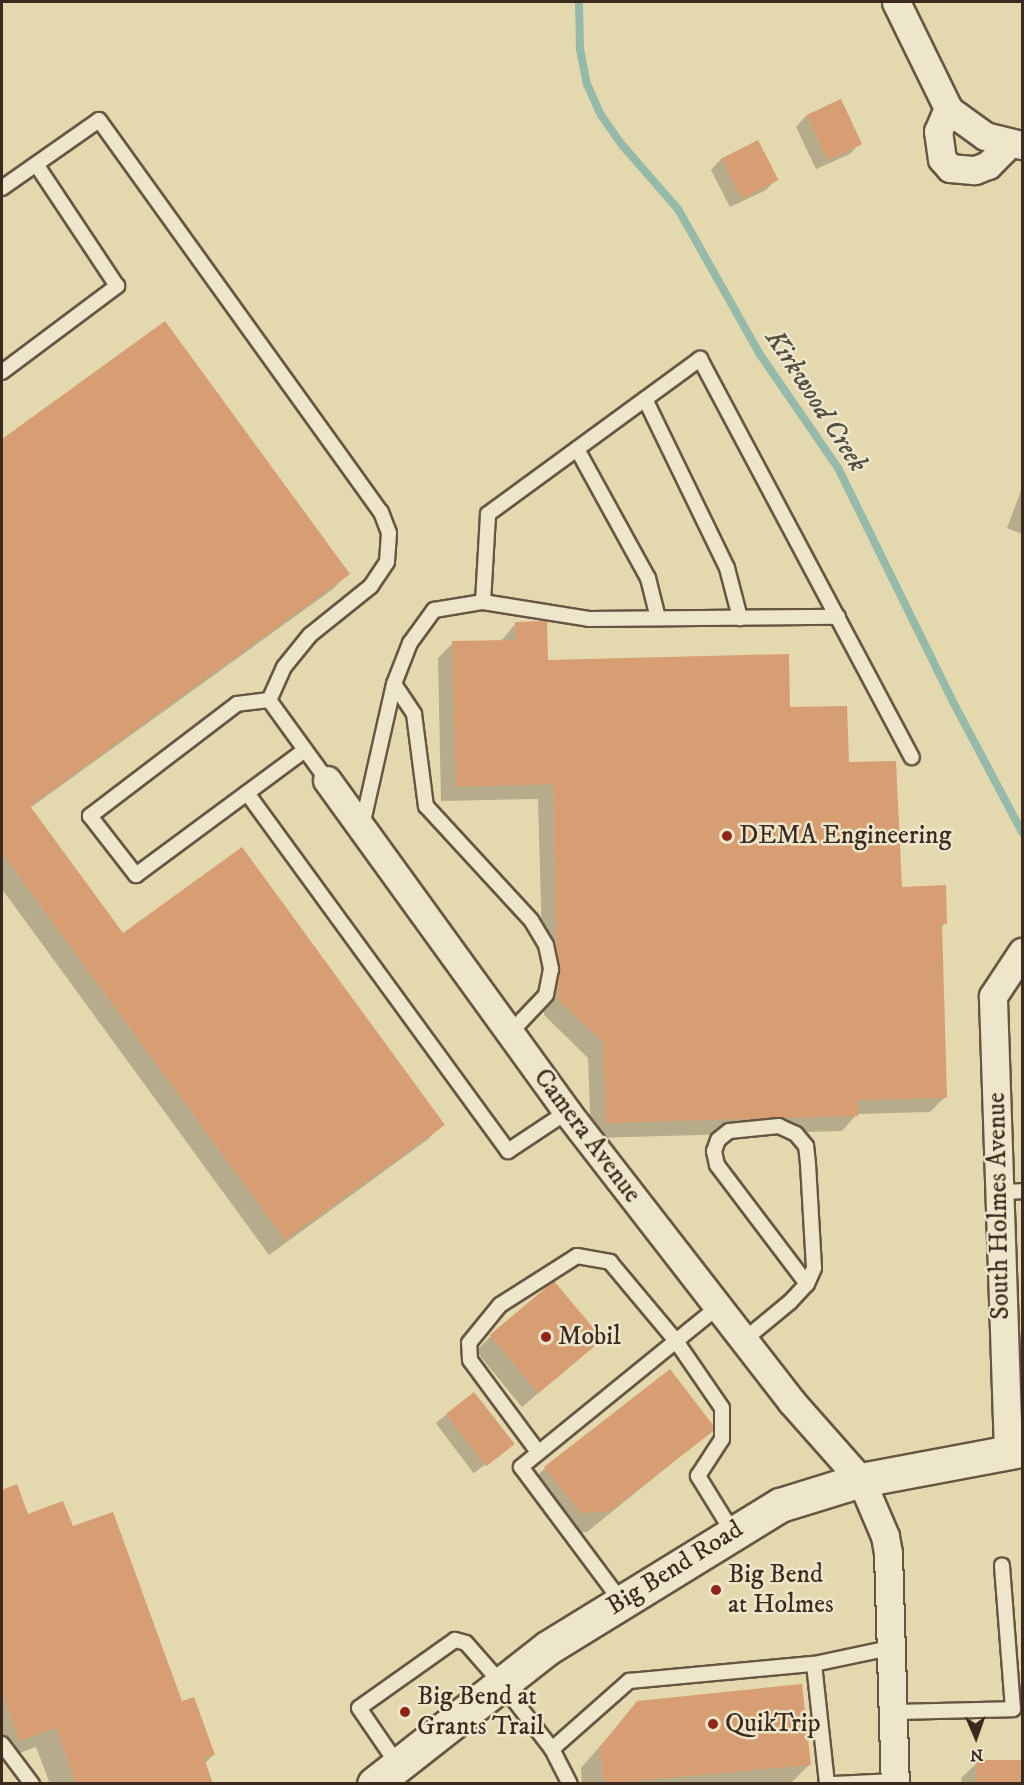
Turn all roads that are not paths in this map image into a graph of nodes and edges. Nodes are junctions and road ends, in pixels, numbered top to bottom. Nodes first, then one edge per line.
1 (896, 2) edge
2 (948, 109) junction
3 (1016, 145) edge
4 (36, 165) junction
5 (2, 188) edge
6 (2, 372) edge
7 (645, 399) junction
8 (577, 449) junction
9 (483, 602) junction
10 (838, 617) junction
11 (658, 618) junction
12 (740, 618) junction
13 (394, 684) junction
14 (269, 700) junction
15 (305, 750) junction
16 (912, 756) dead end
17 (327, 780) joint
18 (247, 793) junction
19 (362, 828) junction
20 (1023, 952) edge
21 (509, 1034) junction
22 (567, 1112) junction
23 (1010, 1192) edge
24 (807, 1284) junction
25 (718, 1307) junction
26 (744, 1340) junction
27 (676, 1341) junction
28 (1013, 1360) edge
29 (1015, 1451) edge
30 (538, 1452) junction
31 (861, 1480) junction
32 (732, 1531) junction
33 (1002, 1565) dead end
34 (621, 1601) junction
35 (890, 1648) junction
36 (814, 1664) junction
37 (501, 1683) junction
38 (893, 1712) junction
39 (2, 1744) edge
40 (552, 1749) junction
41 (383, 1778) edge
42 (895, 1782) edge
43 (32, 1784) edge
44 (570, 1784) edge
45 (826, 1784) edge
46 (834, 1784) edge

1 - 2 street
2 - 3 street
2 - 3 street
4 - 5 lane
4 - 6 lane
4 - 14 lane
7 - 8 lane
7 - 10 lane
7 - 12 lane
8 - 9 lane
8 - 11 lane
9 - 11 lane
9 - 13 lane
10 - 12 lane
10 - 16 lane
11 - 12 lane
13 - 19 lane
13 - 21 lane
14 - 15 lane
14 - 18 lane
15 - 17 lane
15 - 18 lane
17 - 19 street, Camera Avenue
18 - 22 lane
19 - 21 street, Camera Avenue
20 - 23 street, South Holmes Avenue
21 - 22 street, Camera Avenue
22 - 25 street, Camera Avenue
23 - 28 street, South Holmes Avenue
24 - 24 lane
24 - 26 lane
25 - 26 street, Camera Avenue
25 - 27 lane
26 - 31 street, Camera Avenue
27 - 30 lane
27 - 30 lane
27 - 32 lane
28 - 29 street, South Holmes Avenue
29 - 31 main road, Big Bend Road
30 - 34 lane
31 - 32 main road, Big Bend Road
31 - 35 street
32 - 34 main road, Big Bend Road
33 - 38 lane
34 - 37 main road, Big Bend Road
35 - 36 lane
35 - 38 street
36 - 40 lane
36 - 45 lane
37 - 40 lane
37 - 41 main road, Big Bend Road
37 - 41 lane
38 - 42 street
39 - 43 lane
40 - 44 lane
42 - 46 lane

